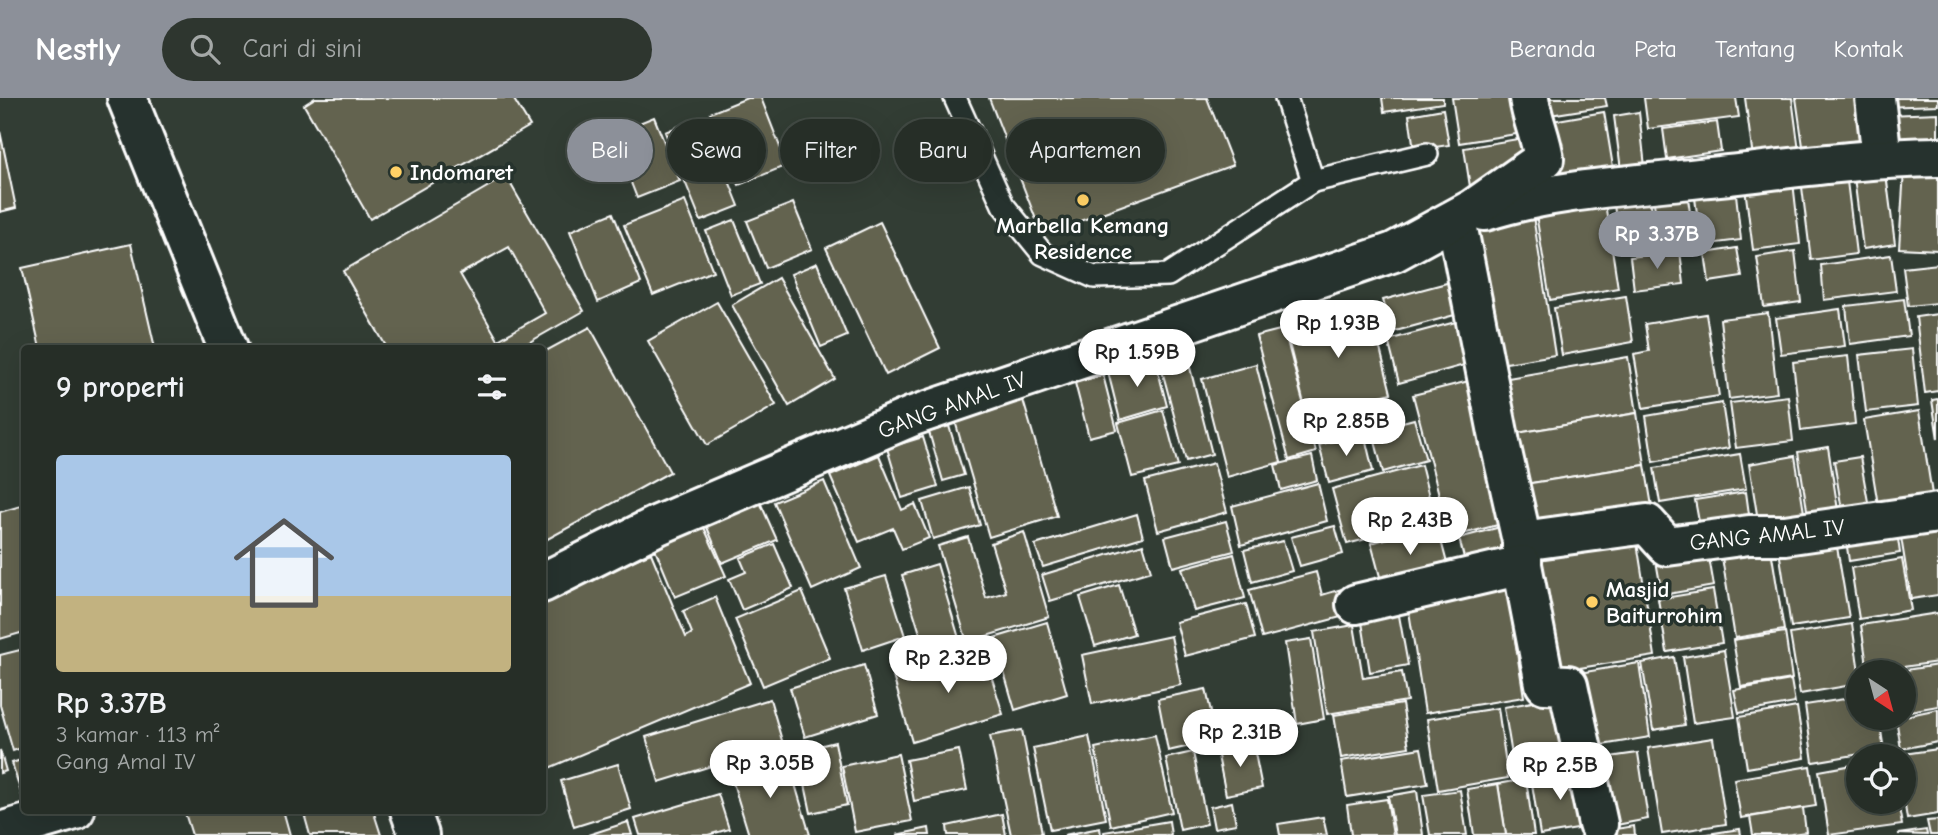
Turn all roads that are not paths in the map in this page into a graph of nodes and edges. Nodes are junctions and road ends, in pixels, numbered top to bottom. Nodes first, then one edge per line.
1 (127, 98) edge
2 (956, 98) edge
3 (1286, 98) edge
4 (1529, 98) edge
5 (1875, 98) edge
6 (1427, 154) dead end
7 (1938, 157) edge
8 (1882, 158) junction
9 (1313, 181) junction
10 (1456, 219) junction
11 (227, 345) edge
12 (1938, 513) edge
13 (1522, 553) junction
14 (546, 581) edge
15 (1356, 604) dead end
16 (61, 814) edge
17 (411, 814) edge
18 (1598, 824) dead end
19 (0, 832) edge
20 (419, 835) edge

1 - 11 street
2 - 9 lane
3 - 9 lane
4 - 10 street
5 - 8 street
6 - 9 lane
7 - 8 street
8 - 10 street
10 - 13 street
10 - 14 street, GANG AMAL IV
12 - 13 street, GANG AMAL IV
13 - 15 street
13 - 18 street
16 - 19 street
17 - 20 street

